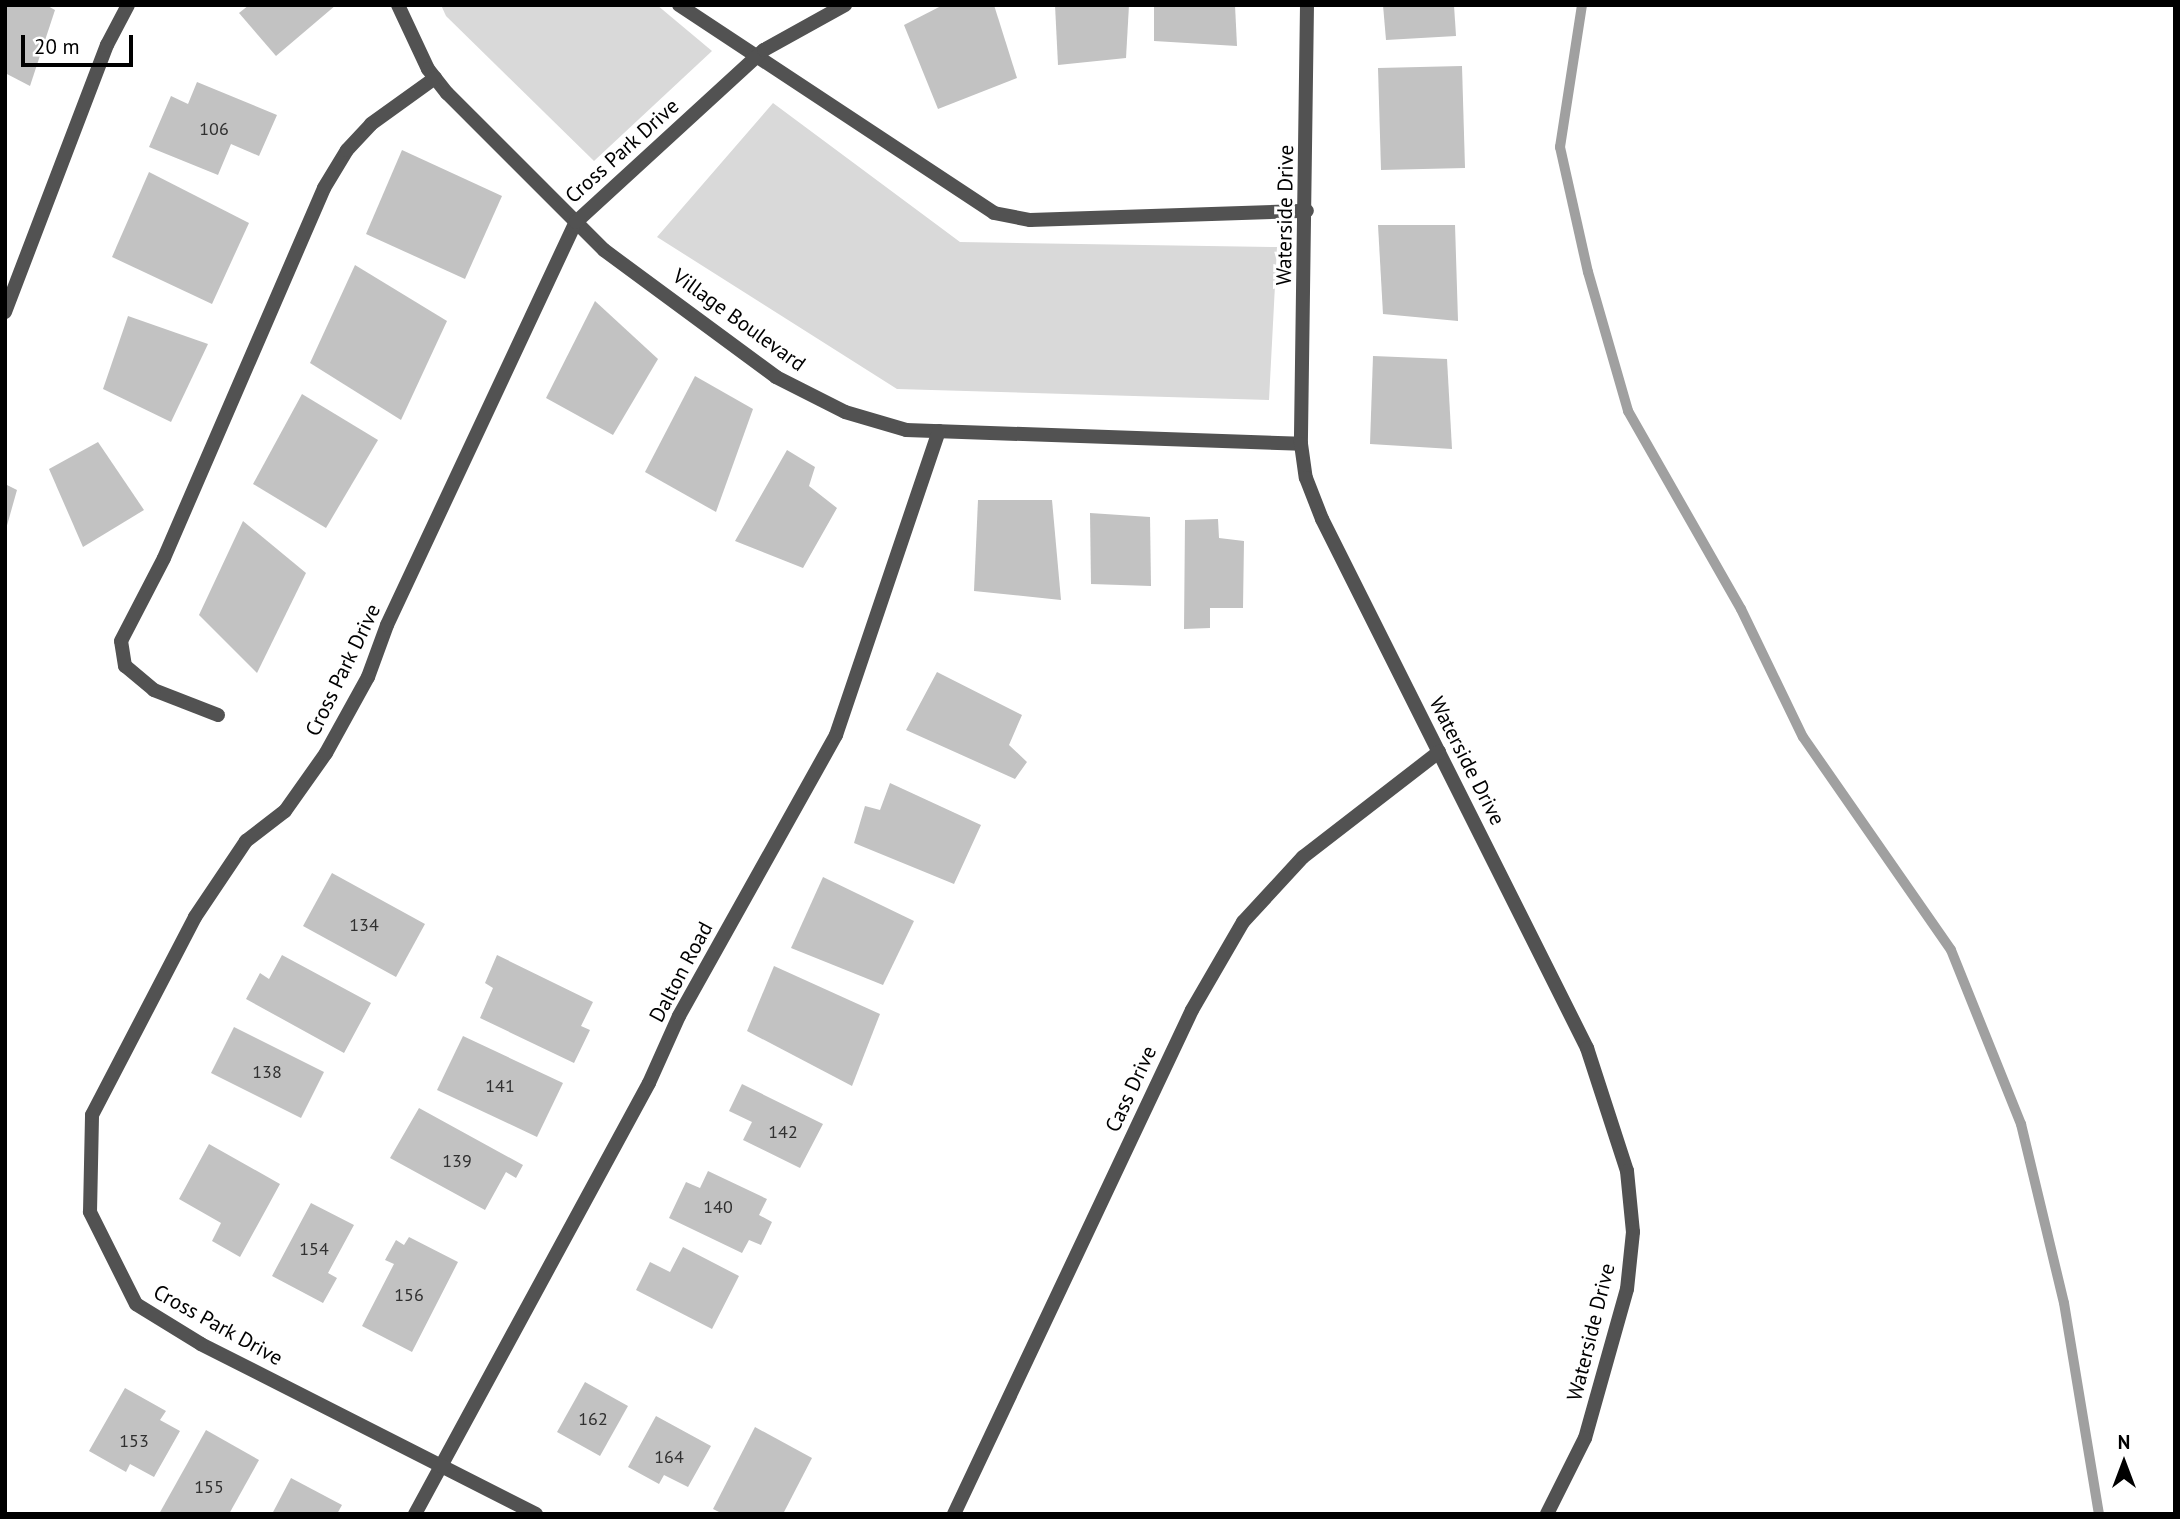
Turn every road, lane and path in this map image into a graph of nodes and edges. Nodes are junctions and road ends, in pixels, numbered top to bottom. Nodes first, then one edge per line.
1 (128, 5) edge
2 (398, 5) edge
3 (679, 5) edge
4 (845, 5) edge
5 (1307, 5) edge
6 (755, 58) junction
7 (435, 78) junction
8 (1307, 211) junction
9 (576, 222) junction
10 (5, 312) edge
11 (939, 431) junction
12 (1301, 444) junction
13 (218, 715) dead end
14 (1439, 752) junction
15 (443, 1464) junction
16 (415, 1514) edge
17 (536, 1514) edge
18 (954, 1514) edge
19 (1547, 1514) edge

1 - 10 street
2 - 7 street, Village Boulevard
3 - 6 street
4 - 6 street, Cross Park Drive
5 - 8 street, Waterside Drive
6 - 8 street
6 - 9 street, Cross Park Drive
7 - 9 street, Village Boulevard
7 - 13 street
8 - 12 street, Waterside Drive
9 - 11 street, Village Boulevard
9 - 15 street, Cross Park Drive
11 - 12 street, Village Boulevard
11 - 15 street, Dalton Road
12 - 14 street, Waterside Drive
14 - 18 street, Cass Drive
14 - 19 street, Waterside Drive
15 - 16 street, Dalton Road
15 - 17 street, Cross Park Drive

